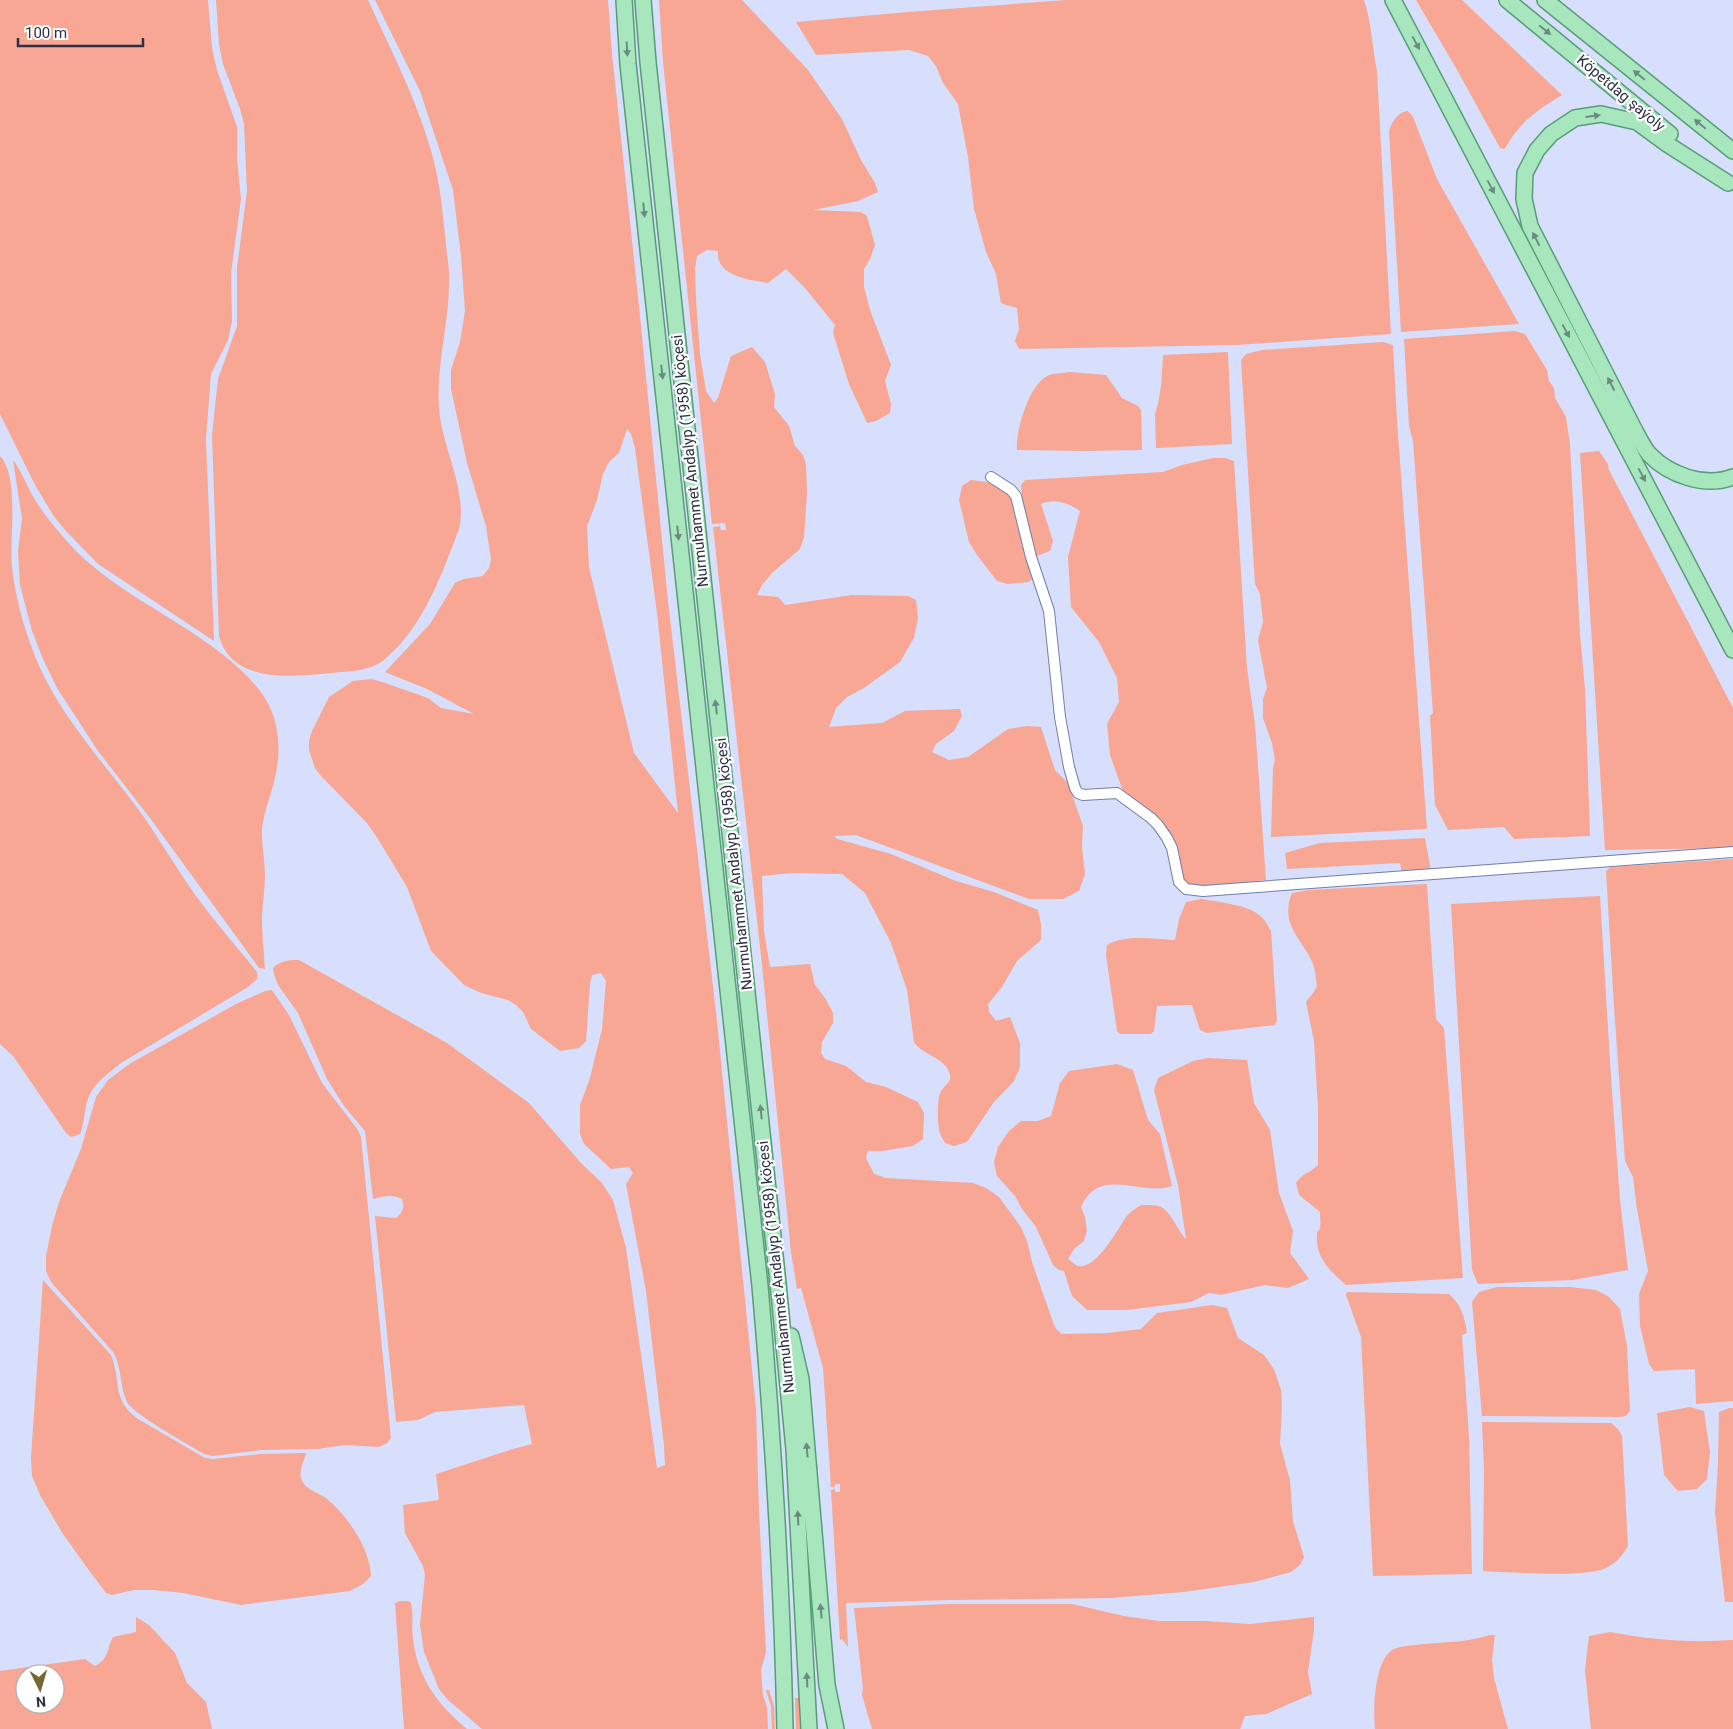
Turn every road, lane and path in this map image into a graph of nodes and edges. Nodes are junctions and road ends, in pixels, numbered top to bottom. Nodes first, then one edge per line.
1 (624, 0) edge
2 (643, 0) edge
3 (1393, 0) edge
4 (1507, 0) edge
5 (1545, 0) edge
6 (1556, 0) edge
7 (1611, 52) junction
8 (1667, 138) junction
9 (1733, 151) edge
10 (1731, 185) edge
11 (991, 477) dead end
12 (1733, 477) edge
13 (1733, 650) edge
14 (1733, 852) edge
15 (778, 1283) junction
16 (785, 1729) edge
17 (809, 1729) edge
18 (836, 1729) edge

1 -> 16 main road, Nurmuhammet Andalyp (1958) köçesi
15 -> 2 main road, Nurmuhammet Andalyp (1958) köçesi
3 -> 13 main road
4 -> 8 main road, Köpetdag şaýoly
5 - 7 main road, Köpetdag şaýoly
6 - 7 main road
9 -> 7 main road, Köpetdag şaýoly
8 - 10 main road
12 -> 8 main road
11 - 14 street
17 -> 15 main road, Nurmuhammet Andalyp (1958) köçesi
18 -> 15 main road

